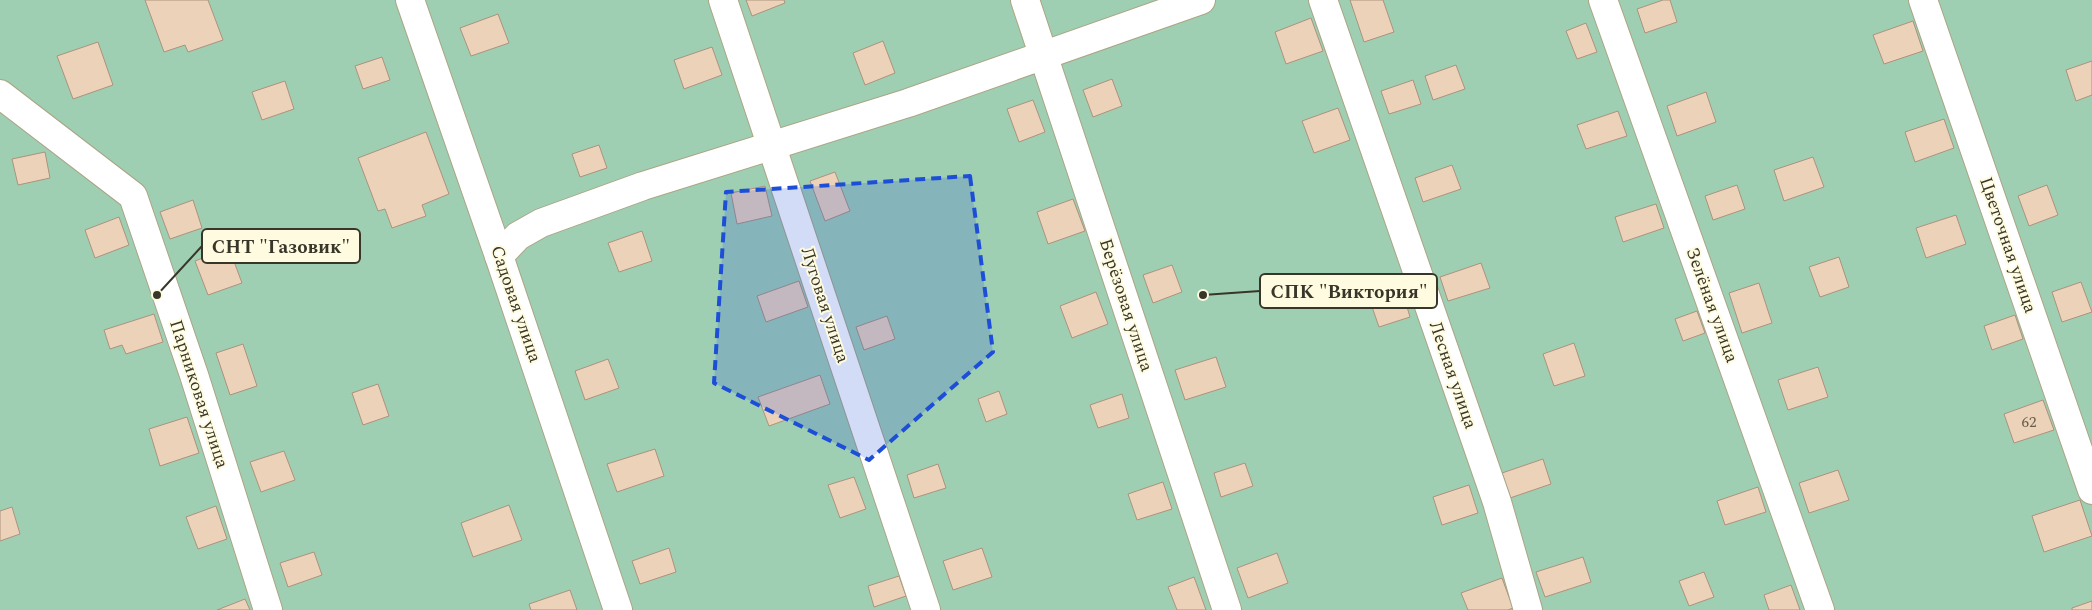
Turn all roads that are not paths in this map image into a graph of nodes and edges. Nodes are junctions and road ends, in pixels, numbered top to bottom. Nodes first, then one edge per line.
1 (410, 0) edge
2 (723, 0) edge
3 (1025, 0) edge
4 (1201, 0) edge
5 (1323, 0) edge
6 (1604, 0) edge
7 (1923, 0) edge
8 (1044, 56) junction
9 (0, 94) edge
10 (773, 146) junction
11 (499, 256) junction
12 (2092, 490) edge
13 (268, 610) edge
14 (618, 610) edge
15 (926, 610) edge
16 (1227, 610) edge
17 (1528, 610) edge
18 (1820, 610) edge

1 - 11 street, Садовая улица
2 - 10 street, Луговая улица
3 - 8 street, Берёзовая улица
4 - 8 street
5 - 17 street, Лесная улица
6 - 18 street, Зелёная улица
7 - 12 street, Цветочная улица
8 - 10 street
8 - 16 street, Берёзовая улица
9 - 13 street, Парниковая улица
10 - 11 street
10 - 15 street, Луговая улица
11 - 14 street, Садовая улица

